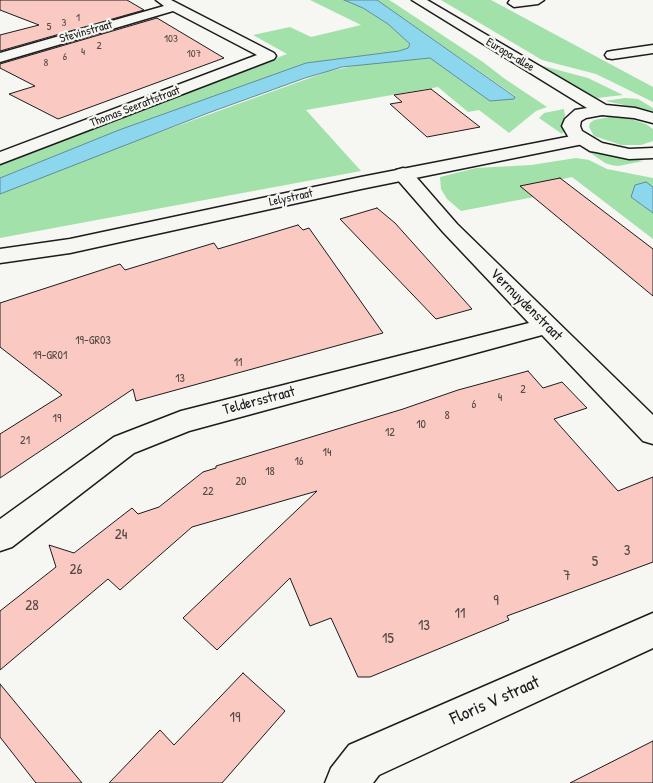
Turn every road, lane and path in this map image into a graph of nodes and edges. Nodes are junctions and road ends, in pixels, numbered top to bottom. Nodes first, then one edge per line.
1 (409, 0) edge
2 (418, 0) edge
3 (538, 0) edge
4 (167, 3) edge
5 (514, 3) dead end
6 (653, 48) edge
7 (612, 55) dead end
8 (0, 58) edge
9 (602, 110) junction
10 (581, 114) junction
11 (653, 118) edge
12 (582, 139) junction
13 (650, 155) edge
14 (0, 158) edge
15 (403, 174) junction
16 (0, 256) edge
17 (547, 326) junction
18 (653, 434) edge
19 (0, 537) edge
20 (653, 630) edge
21 (346, 783) edge

1 - 10 street, Europa-allee
2 - 9 street, Europa-allee
3 - 5 street
4 - 8 street, Stevinstraat
4 - 14 street, Thomas Seerattstraat
6 - 7 street
9 - 10 street
9 - 11 street
10 - 12 street
12 - 13 street
12 - 15 street, Lelystraat
15 - 16 street, Lelystraat
15 - 17 street, Vermuydenstraat
17 - 18 street, Vermuydenstraat
17 - 19 street, Teldersstraat
20 - 21 street, Floris V straat

